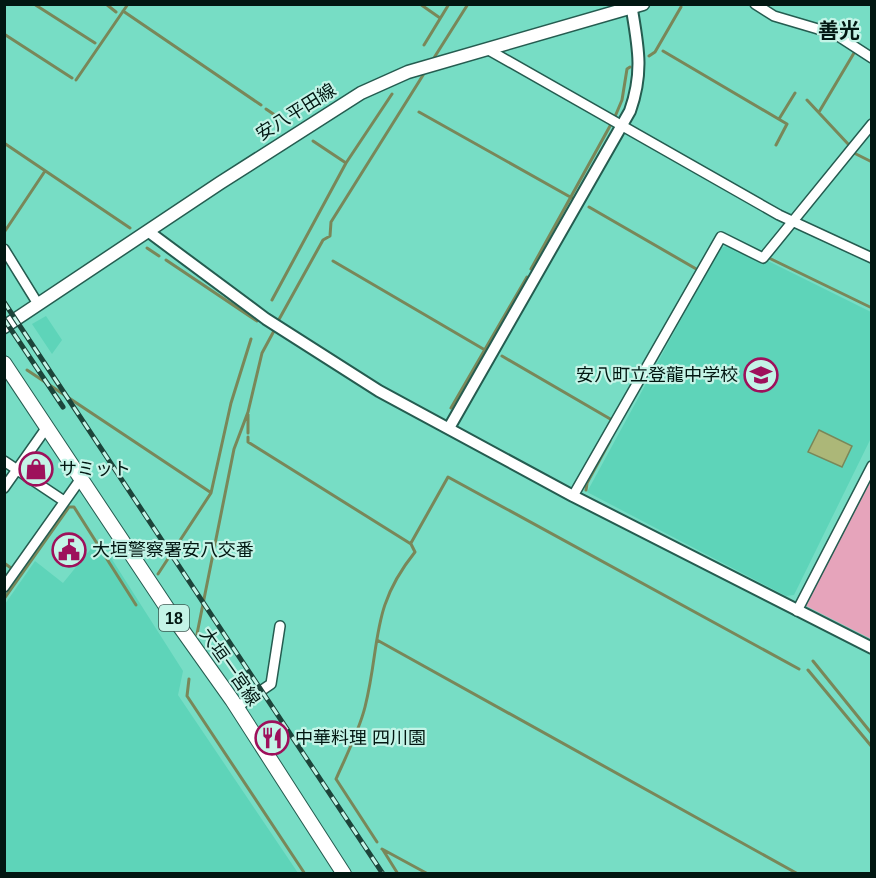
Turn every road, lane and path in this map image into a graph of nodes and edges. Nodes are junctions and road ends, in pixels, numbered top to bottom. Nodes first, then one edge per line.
1 (755, 4) edge
2 (635, 6) edge
3 (487, 49) junction
4 (872, 58) edge
5 (872, 124) edge
6 (622, 127) junction
7 (794, 220) junction
8 (149, 232) junction
9 (4, 249) edge
10 (872, 258) edge
11 (38, 304) junction
12 (4, 327) edge
13 (4, 363) edge
14 (47, 427) junction
15 (449, 428) junction
16 (4, 462) edge
17 (872, 466) edge
18 (17, 470) junction
19 (82, 477) junction
20 (4, 488) edge
21 (573, 496) junction
22 (64, 501) junction
23 (4, 587) edge
24 (797, 610) junction
25 (280, 626) dead end
26 (872, 648) edge
27 (237, 707) junction
28 (344, 873) edge

1 - 4 street
2 - 3 main road, 安八平田線
2 - 6 street
3 - 6 street
3 - 8 main road, 安八平田線
5 - 7 street
6 - 7 street
6 - 15 street
7 - 10 street
7 - 21 street
8 - 11 main road, 安八平田線
8 - 15 street
9 - 11 street
11 - 12 main road, 安八平田線
13 - 14 main road, 大垣一宮線 / 18
14 - 18 street
14 - 19 main road, 大垣一宮線 / 18
15 - 21 street
16 - 18 street
17 - 24 street
18 - 20 street
18 - 22 street
19 - 22 street
19 - 27 main road, 大垣一宮線 / 18
21 - 24 street
22 - 23 street
24 - 26 street
25 - 27 street
27 - 28 main road, 大垣一宮線 / 18

